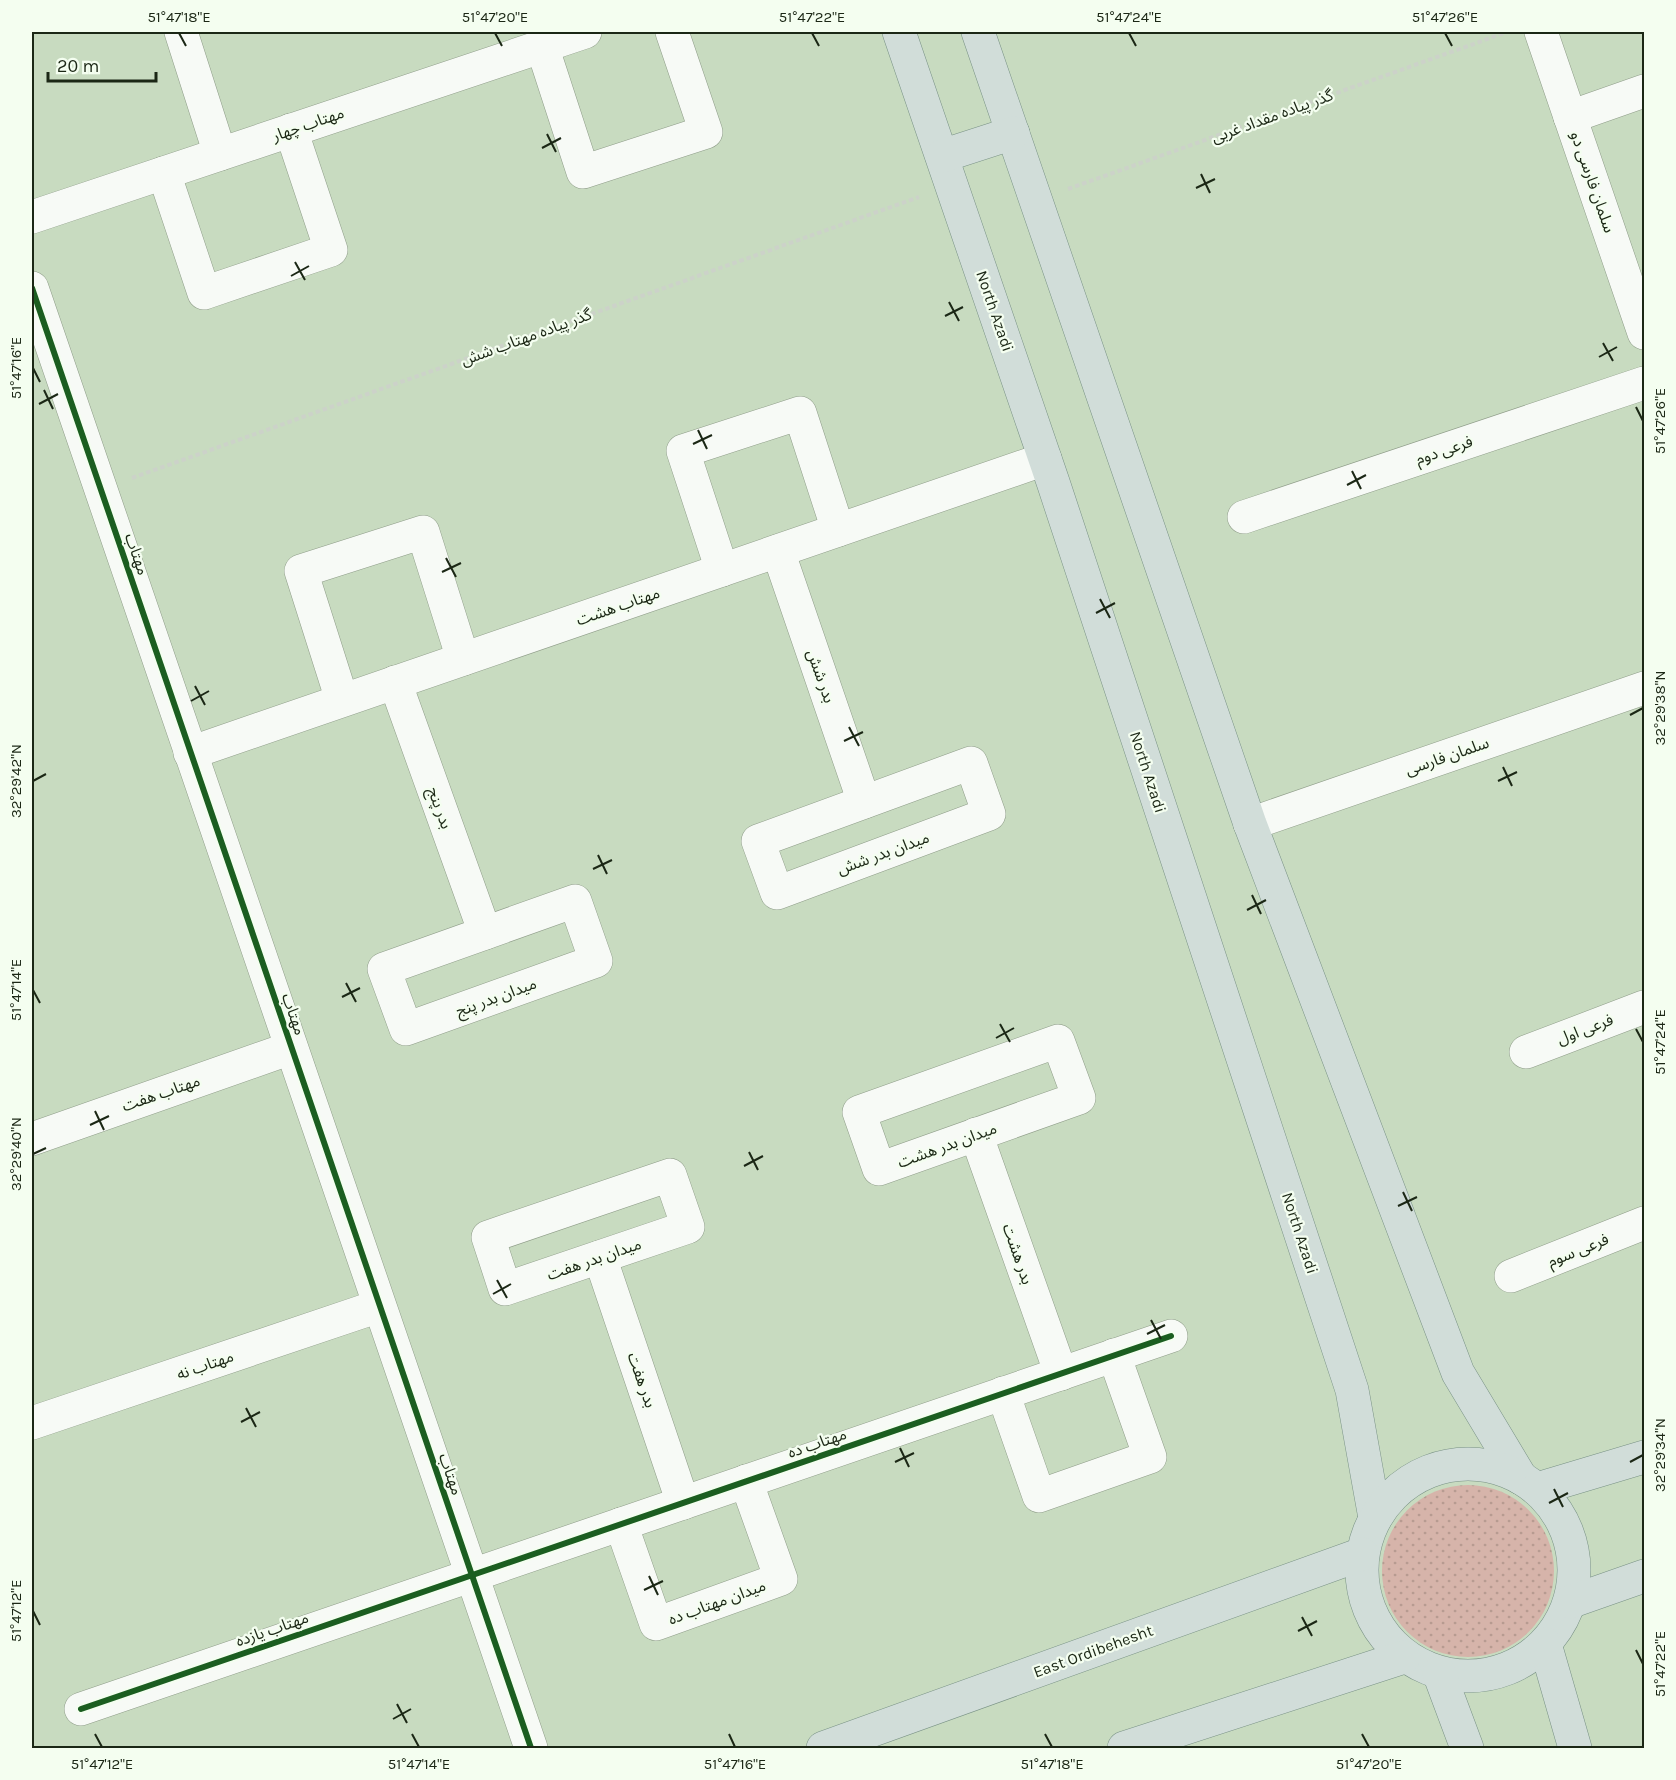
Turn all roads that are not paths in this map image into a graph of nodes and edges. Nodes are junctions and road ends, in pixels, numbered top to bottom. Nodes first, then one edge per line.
1 (181, 32) edge
2 (585, 32) edge
3 (672, 32) edge
4 (899, 32) edge
5 (978, 32) edge
6 (1541, 32) edge
7 (542, 46) junction
8 (1644, 91) edge
9 (1570, 117) junction
10 (291, 130) junction
11 (1013, 133) junction
12 (220, 154) junction
13 (947, 171) junction
14 (164, 173) junction
15 (32, 217) edge
16 (32, 288) edge
17 (1644, 333) edge
18 (1644, 383) edge
19 (1045, 459) junction
20 (1244, 517) dead end
21 (838, 530) junction
22 (778, 551) junction
23 (722, 570) junction
24 (463, 658) junction
25 (395, 682) junction
26 (1644, 688) edge
27 (342, 700) junction
28 (190, 753) junction
29 (864, 802) junction
30 (1250, 824) junction
31 (485, 933) junction
32 (1644, 1006) edge
33 (291, 1048) junction
34 (1526, 1052) dead end
35 (976, 1134) junction
36 (32, 1139) edge
37 (1644, 1223) edge
38 (600, 1257) junction
39 (1511, 1276) dead end
40 (380, 1306) junction
41 (1171, 1336) dead end
42 (1114, 1355) junction
43 (1061, 1374) junction
44 (1003, 1393) junction
45 (32, 1423) edge
46 (1644, 1457) edge
47 (746, 1481) junction
48 (1529, 1483) junction
49 (683, 1503) junction
50 (1375, 1518) junction
51 (621, 1524) junction
52 (1362, 1554) junction
53 (471, 1575) junction
54 (1644, 1576) edge
55 (1570, 1602) junction
56 (1545, 1644) junction
57 (1404, 1657) junction
58 (1439, 1673) junction
59 (81, 1709) dead end
60 (531, 1749) edge
61 (824, 1749) edge
62 (1124, 1749) edge
63 (1467, 1749) edge
64 (1575, 1749) edge

1 - 12 street
2 - 7 street, مهتاب چهار
3 - 7 street
4 - 13 main road, North Azadi
5 - 11 main road
6 - 9 street, سلمان فارسی دو
7 - 10 street, مهتاب چهار
8 - 9 street
9 - 17 street, سلمان فارسی دو
10 - 12 street, مهتاب چهار
10 - 14 street
11 - 13 main road
11 - 30 main road
12 - 14 street, مهتاب چهار
13 - 19 main road, North Azadi
14 - 15 street, مهتاب چهار
16 - 28 street, مهتاب
18 - 20 street, فرعی دوم
19 - 21 street, مهتاب هشت
19 - 50 main road, North Azadi
21 - 22 street, مهتاب هشت
21 - 23 street
22 - 23 street, مهتاب هشت
22 - 29 street, بدر شش
23 - 24 street, مهتاب هشت
24 - 25 street, مهتاب هشت
24 - 27 street
25 - 27 street, مهتاب هشت
25 - 31 street, بدر پنج
26 - 30 street, سلمان فارسی
27 - 28 street, مهتاب هشت
28 - 33 street, مهتاب
29 - 29 street, میدان بدر شش
30 - 48 main road
31 - 31 street, میدان بدر پنج
32 - 34 street, فرعی اول
33 - 36 street, مهتاب هفت
33 - 40 street, مهتاب
35 - 35 street, میدان بدر هشت
35 - 43 street, بدر هشت
37 - 39 street, فرعی سوم
38 - 38 street, میدان بدر هفت
38 - 49 street, بدر هفت
40 - 45 street, مهتاب نه
40 - 53 street, مهتاب
41 - 42 street, مهتاب ده
42 - 43 street, مهتاب ده
42 - 44 street
43 - 44 street, مهتاب ده
44 - 47 street, مهتاب ده
46 - 48 main road
47 - 49 street, مهتاب ده
47 - 51 street, میدان مهتاب ده
48 - 50 main road
48 - 55 main road
49 - 51 street, مهتاب ده
50 - 52 main road
51 - 53 street, مهتاب ده
52 - 57 main road
52 - 61 main road, East Ordibehesht
53 - 59 street, مهتاب یازده
53 - 60 street, مهتاب
54 - 55 main road
55 - 56 main road
56 - 58 main road
56 - 64 main road
57 - 58 main road
57 - 62 main road
58 - 63 main road

